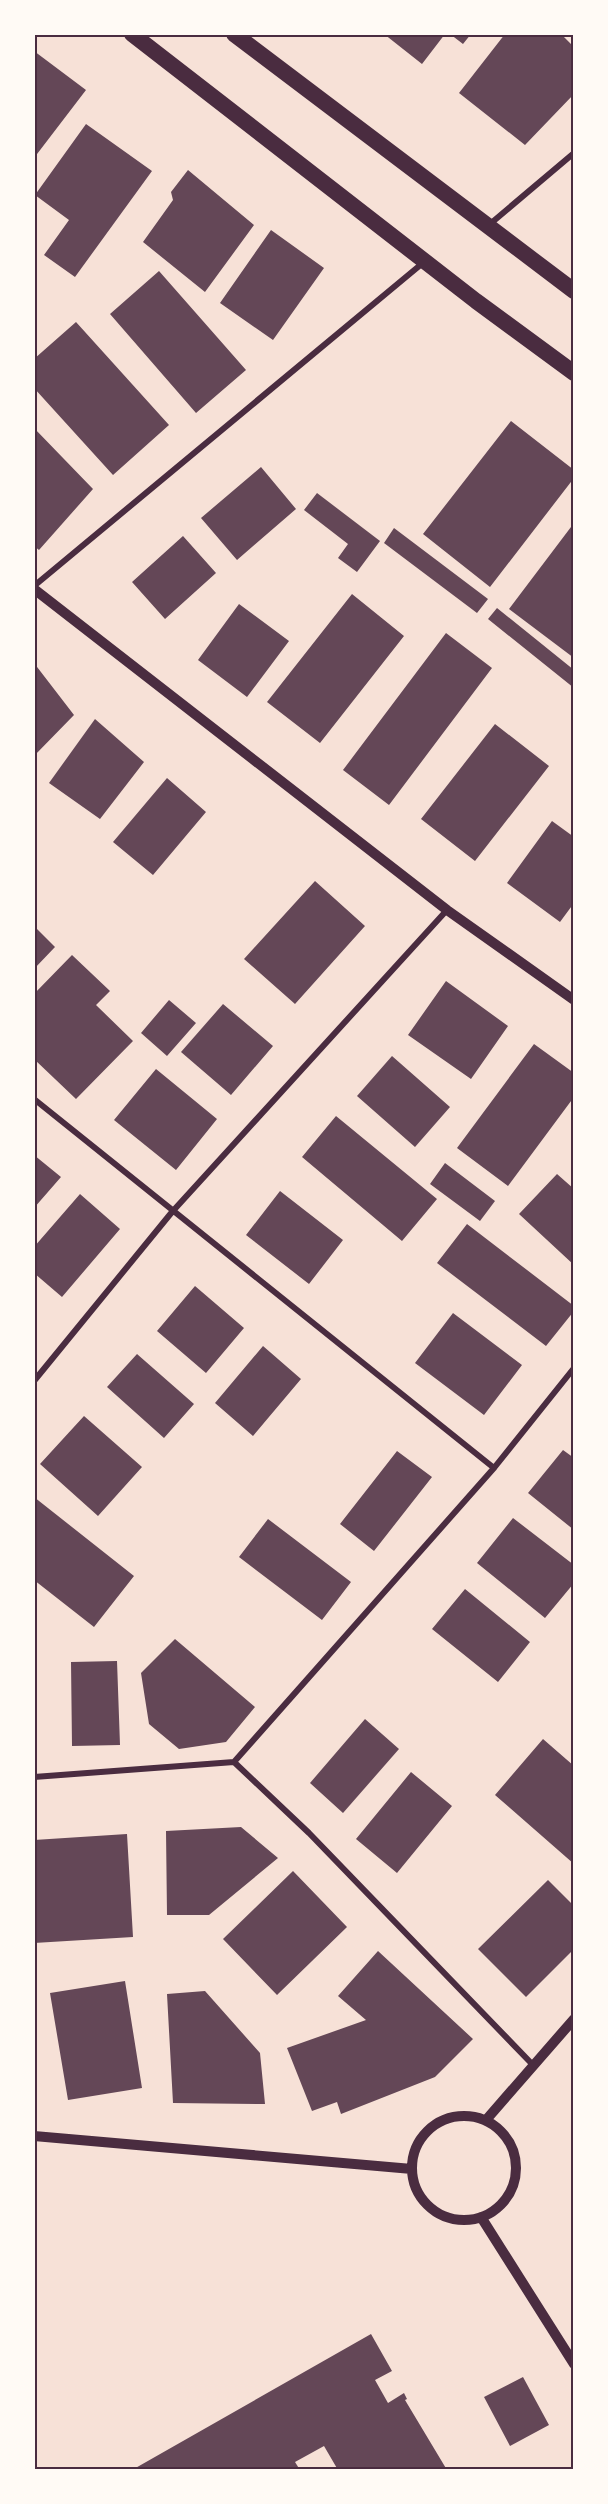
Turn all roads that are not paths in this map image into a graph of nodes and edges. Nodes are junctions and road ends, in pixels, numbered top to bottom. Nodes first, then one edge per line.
1 (132, 34) edge
2 (234, 34) edge
3 (573, 153) edge
4 (487, 227) junction
5 (426, 261) junction
6 (573, 291) edge
7 (573, 373) edge
8 (34, 587) edge
9 (447, 910) junction
10 (573, 1000) edge
11 (34, 1100) edge
12 (172, 1212) junction
13 (573, 1368) edge
14 (34, 1381) edge
15 (494, 1468) junction
16 (234, 1762) junction
17 (34, 1777) edge
18 (573, 2019) edge
19 (533, 2065) junction
20 (486, 2120) junction
21 (34, 2136) edge
22 (412, 2169) junction
23 (481, 2217) junction
24 (573, 2364) edge

1 - 5 highway
2 - 4 highway
3 - 4 street
4 - 6 highway
5 - 7 highway
5 - 8 street
8 - 9 street
9 - 10 street
9 - 12 street
11 - 12 street
12 - 14 street
12 - 15 street
13 - 15 street
15 - 16 street
16 - 17 street
16 - 19 street
18 - 19 street
19 - 20 street
20 - 22 street
20 - 23 street
21 - 22 street
22 - 23 street
23 - 24 street

